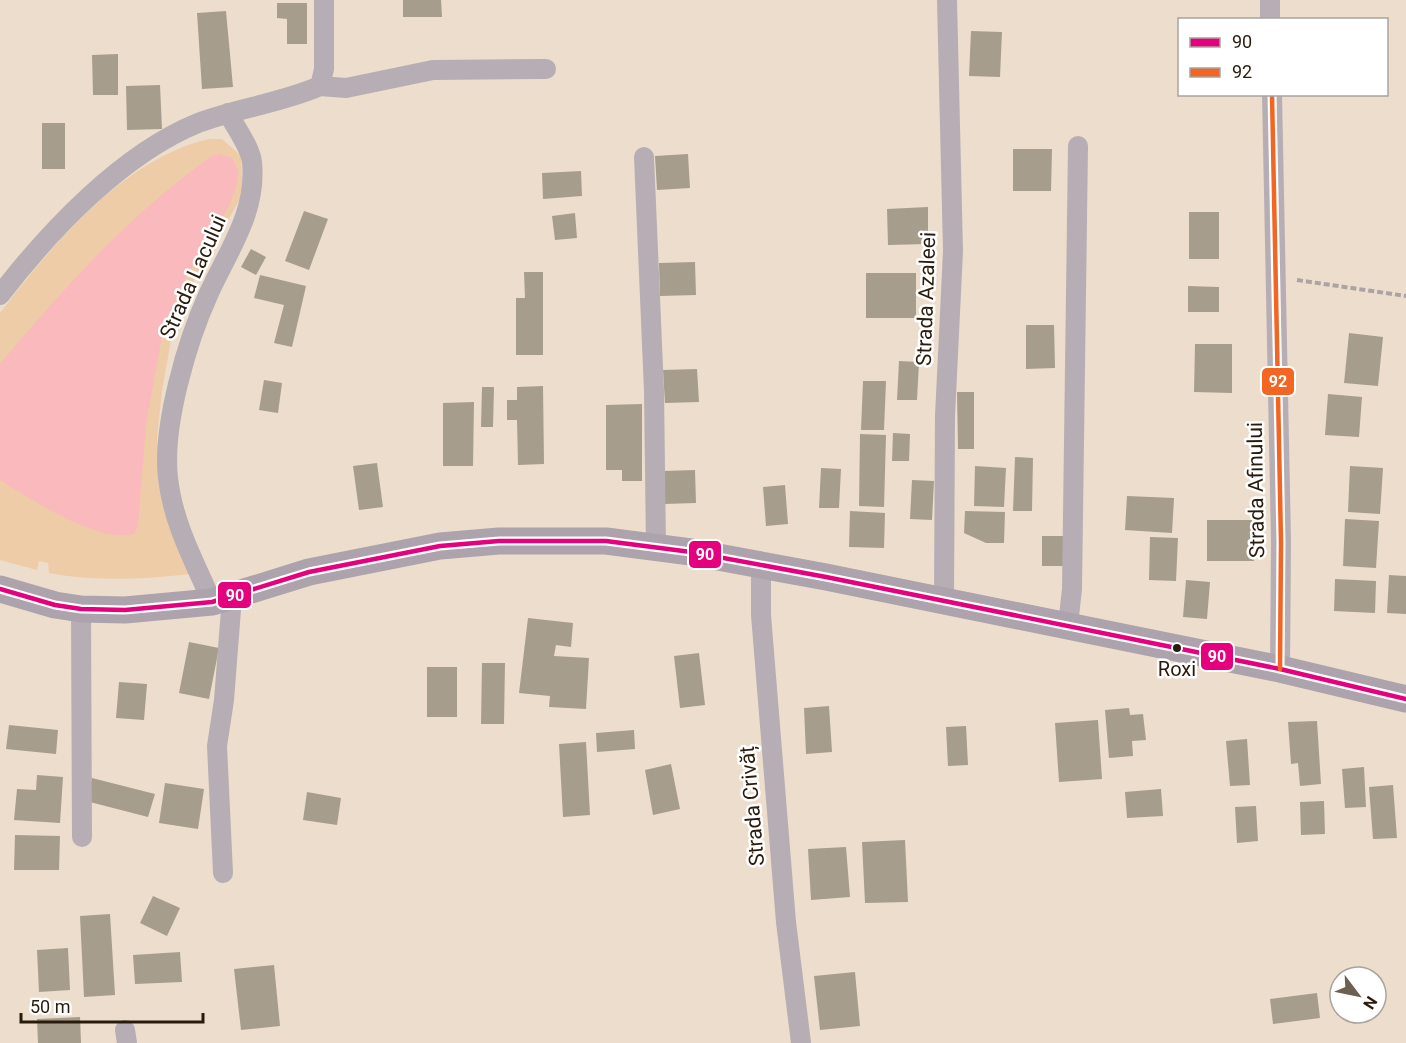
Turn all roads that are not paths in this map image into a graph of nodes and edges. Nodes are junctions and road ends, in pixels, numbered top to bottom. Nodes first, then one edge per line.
1 (324, 0) edge
2 (947, 0) edge
3 (1270, 0) edge
4 (1270, 18) edge
5 (546, 69) dead end
6 (320, 86) junction
7 (1272, 96) edge
8 (228, 113) junction
9 (1078, 146) dead end
10 (644, 157) dead end
11 (0, 295) edge
12 (656, 547) junction
13 (761, 564) junction
14 (0, 589) edge
15 (222, 599) junction
16 (944, 600) junction
17 (81, 609) junction
18 (1068, 625) junction
19 (1280, 669) junction
20 (1406, 699) edge
21 (82, 837) dead end
22 (223, 873) dead end
23 (801, 1043) edge

1 - 6 street
2 - 16 street, Strada Azaleei
3 - 4 street
5 - 6 street
6 - 8 street
7 - 19 street, Strada Afinului
8 - 11 street
8 - 15 street, Strada Lacului
9 - 18 street
10 - 12 street
12 - 13 main road
12 - 15 main road
13 - 16 main road
13 - 23 street, Strada Crivăț
14 - 17 main road
15 - 17 main road
15 - 22 street
16 - 18 main road
17 - 21 street
18 - 19 main road
19 - 20 main road

